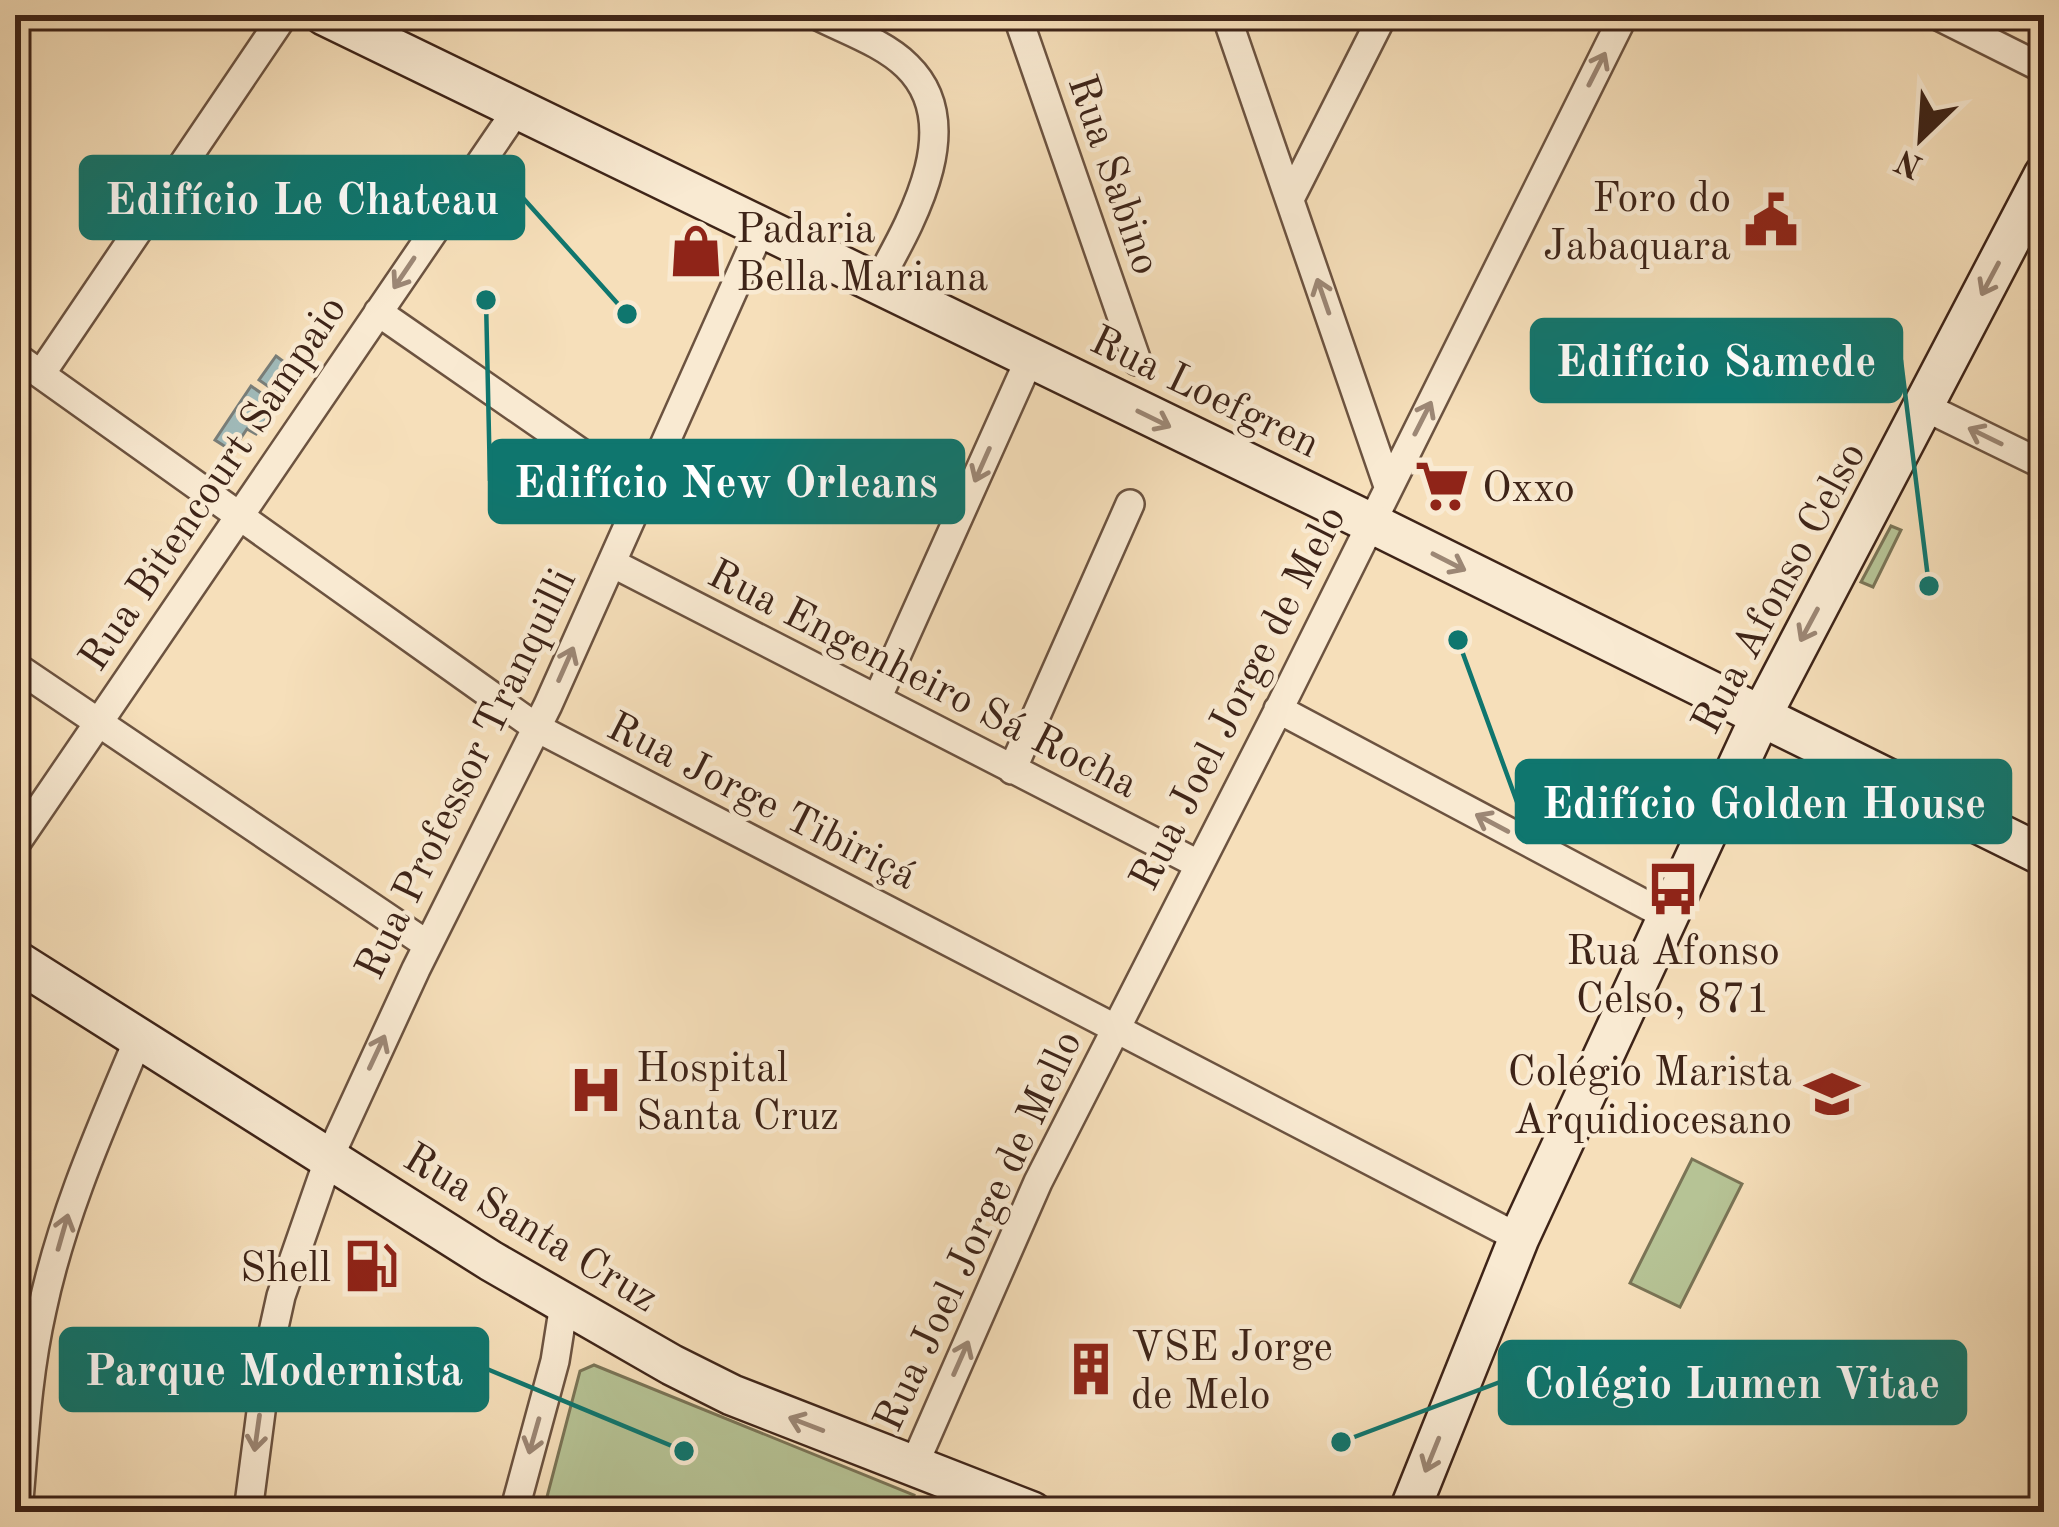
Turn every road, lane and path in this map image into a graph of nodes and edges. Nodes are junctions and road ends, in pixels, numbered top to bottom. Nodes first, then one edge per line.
1 (284, 15) edge
2 (325, 15) edge
3 (816, 15) edge
4 (1017, 15) edge
5 (1226, 15) edge
6 (1383, 15) edge
7 (1624, 15) edge
8 (1936, 15) edge
9 (2044, 69) edge
10 (518, 108) junction
11 (2044, 175) edge
12 (1290, 199) junction
13 (762, 226) junction
14 (878, 284) junction
15 (378, 312) junction
16 (15, 356) edge
17 (1137, 361) dead end
18 (1040, 363) junction
19 (41, 374) junction
20 (1925, 407) junction
21 (2044, 465) edge
22 (1388, 486) junction
23 (642, 495) junction
24 (1130, 504) dead end
25 (238, 516) junction
26 (1371, 523) junction
27 (612, 562) junction
28 (15, 666) edge
29 (877, 699) junction
30 (1278, 709) junction
31 (1760, 718) junction
32 (99, 723) junction
33 (537, 728) junction
34 (1012, 770) junction
35 (15, 845) edge
36 (2044, 856) edge
37 (1198, 864) junction
38 (1669, 917) junction
39 (428, 945) junction
40 (15, 960) edge
41 (1116, 1030) junction
42 (138, 1040) junction
43 (328, 1158) junction
44 (1519, 1238) junction
45 (576, 1311) junction
46 (914, 1466) junction
47 (18, 1512) edge
48 (248, 1512) edge
49 (514, 1512) edge
50 (1032, 1512) edge
51 (1409, 1512) edge

1 - 19 street
2 - 10 street, Rua Loefgren
3 - 14 street
4 - 17 street, Rua Sabino
5 - 12 street
6 - 12 street
22 -> 7 street, Rua Joel Jorge de Melo
8 - 9 street
10 - 13 street, Rua Loefgren
10 -> 15 street, Rua Bitencourt Sampaio
11 -> 20 street, Rua Afonso Celso
22 -> 12 street
13 - 14 street, Rua Loefgren
13 - 23 street, Rua Professor Tranquilli
14 - 18 street, Rua Loefgren
15 - 23 street
15 - 25 street, Rua Bitencourt Sampaio
16 - 19 street, Rua Jorge Tibiriçá
18 -> 26 street, Rua Loefgren
18 -> 29 street
19 - 25 street, Rua Jorge Tibiriçá
21 -> 20 street
20 -> 31 street, Rua Afonso Celso
22 - 26 street, Rua Joel Jorge de Melo
23 - 27 street, Rua Professor Tranquilli
24 - 34 street
25 - 32 street, Rua Bitencourt Sampaio
25 - 33 street, Rua Jorge Tibiriçá
26 - 30 street, Rua Joel Jorge de Melo
26 -> 31 street, Rua Loefgren
27 - 29 street, Rua Engenheiro Sá Rocha
33 -> 27 street, Rua Professor Tranquilli
28 - 32 street
29 - 34 street, Rua Engenheiro Sá Rocha
30 - 37 street, Rua Joel Jorge de Melo
38 -> 30 street
31 - 36 street, Rua Loefgren
31 - 38 street, Rua Afonso Celso
32 - 35 street, Rua Bitencourt Sampaio
32 - 39 street
33 - 39 street, Rua Professor Tranquilli
33 - 41 street, Rua Jorge Tibiriçá
34 - 37 street, Rua Engenheiro Sá Rocha
37 - 41 street, Rua Joel Jorge de Melo
38 - 44 street, Rua Afonso Celso
43 -> 39 street, Rua Professor Tranquilli
40 - 42 street, Rua Santa Cruz
41 - 44 street, Rua Jorge Tibiriçá
46 -> 41 street, Rua Joel Jorge de Mello
42 - 43 street, Rua Santa Cruz
47 -> 42 street
43 - 45 street, Rua Santa Cruz
43 -> 48 street, Rua Professor Tranquilli
44 -> 51 street, Rua Afonso Celso
46 -> 45 street, Rua Santa Cruz
45 -> 49 street
46 - 50 street, Rua Santa Cruz

